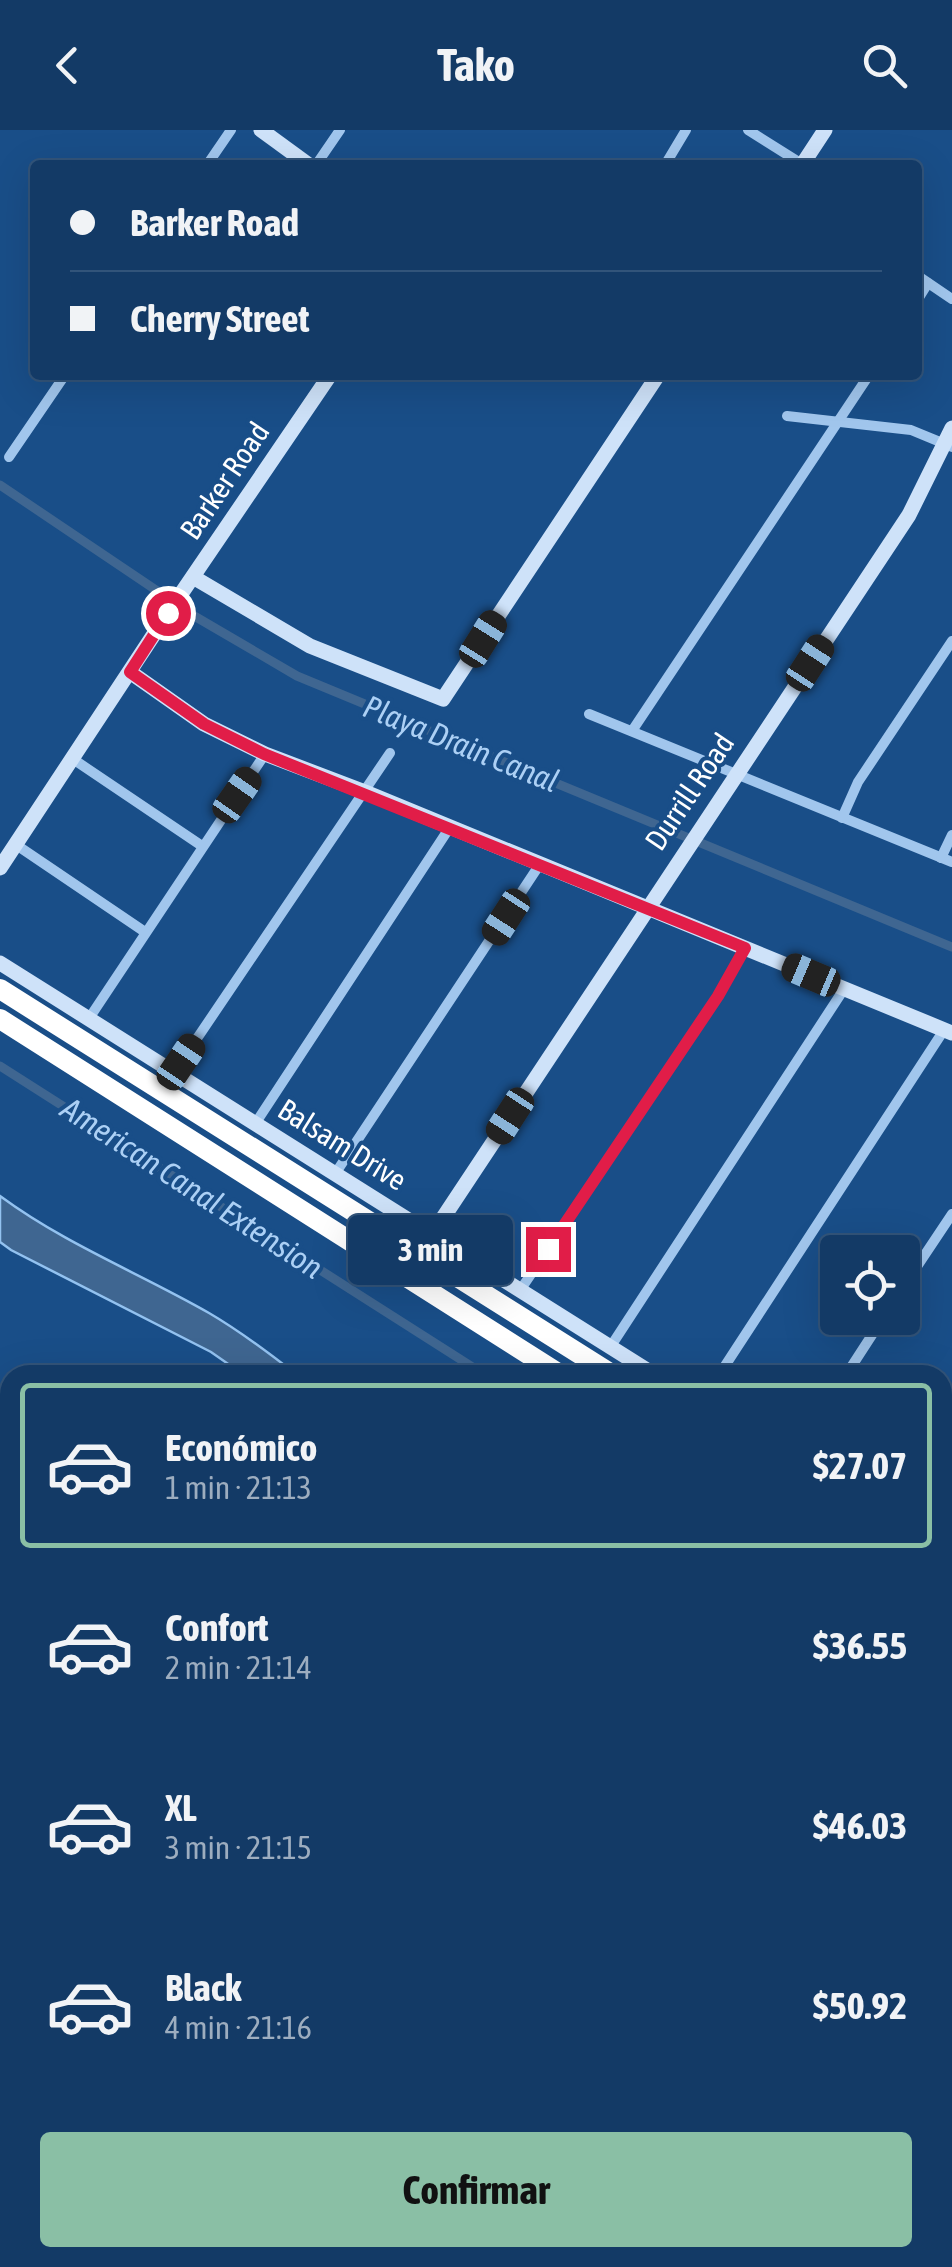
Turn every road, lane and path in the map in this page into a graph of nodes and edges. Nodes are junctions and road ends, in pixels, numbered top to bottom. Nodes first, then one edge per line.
1 (231, 130) edge
2 (261, 130) edge
3 (340, 130) edge
4 (686, 130) edge
5 (748, 130) edge
6 (826, 130) edge
7 (210, 160) edge
8 (306, 160) edge
9 (317, 160) edge
10 (668, 160) edge
11 (794, 160) edge
12 (805, 160) edge
13 (923, 280) edge
14 (952, 299) edge
15 (62, 380) edge
16 (327, 380) edge
17 (655, 380) edge
18 (866, 380) edge
19 (787, 416) dead end
20 (840, 420) junction
21 (950, 439) edge
22 (9, 457) dead end
23 (193, 577) junction
24 (952, 641) edge
25 (130, 672) junction
26 (589, 714) dead end
27 (632, 731) junction
28 (390, 753) dead end
29 (264, 754) junction
30 (73, 759) junction
31 (736, 774) junction
32 (364, 792) junction
33 (842, 818) junction
34 (450, 827) junction
35 (952, 834) edge
36 (15, 844) junction
37 (202, 846) junction
38 (946, 860) edge
39 (540, 864) junction
40 (0, 868) edge
41 (647, 907) junction
42 (145, 932) junction
43 (745, 948) junction
44 (0, 962) edge
45 (0, 989) edge
46 (844, 989) junction
47 (90, 1017) junction
48 (0, 1019) edge
49 (948, 1031) edge
50 (175, 1071) junction
51 (255, 1124) junction
52 (334, 1174) junction
53 (952, 1214) edge
54 (433, 1233) junction
55 (920, 1262) edge
56 (521, 1289) junction
57 (873, 1335) edge
58 (612, 1346) junction
59 (545, 1365) edge
60 (597, 1365) edge
61 (640, 1365) edge
62 (726, 1365) edge
63 (853, 1365) edge

1 - 7 street
2 - 8 street
3 - 9 street
4 - 10 street
5 - 11 street
6 - 12 street
13 - 14 street
15 - 22 street
16 - 23 street, Barker Road
17 - 23 street
18 - 20 street
19 - 20 street
20 - 21 street
20 - 27 street
21 - 31 street, Durrill Road
23 - 25 street, Barker Road
24 - 33 street
25 - 29 street
25 - 30 street, Barker Road
26 - 27 street
27 - 31 street
28 - 32 street
29 - 32 street
29 - 37 street
30 - 36 street, Barker Road
30 - 37 street
31 - 33 street
31 - 41 street, Durrill Road
32 - 34 street
32 - 50 street
33 - 38 street
34 - 39 street
34 - 51 street
35 - 38 street
36 - 40 street, Barker Road
36 - 42 street
37 - 42 street
39 - 41 street
39 - 52 street
41 - 43 street
41 - 54 street, Durrill Road
42 - 47 street
43 - 46 street
43 - 56 street
44 - 47 street, Balsam Drive
45 - 60 highway
46 - 49 street
46 - 58 street
47 - 50 street, Balsam Drive
48 - 59 highway
49 - 62 street
50 - 51 street, Balsam Drive
51 - 52 street, Balsam Drive
52 - 54 street, Balsam Drive
53 - 55 street
54 - 56 street, Balsam Drive
56 - 58 street, Balsam Drive
57 - 63 street
58 - 61 street, Balsam Drive

